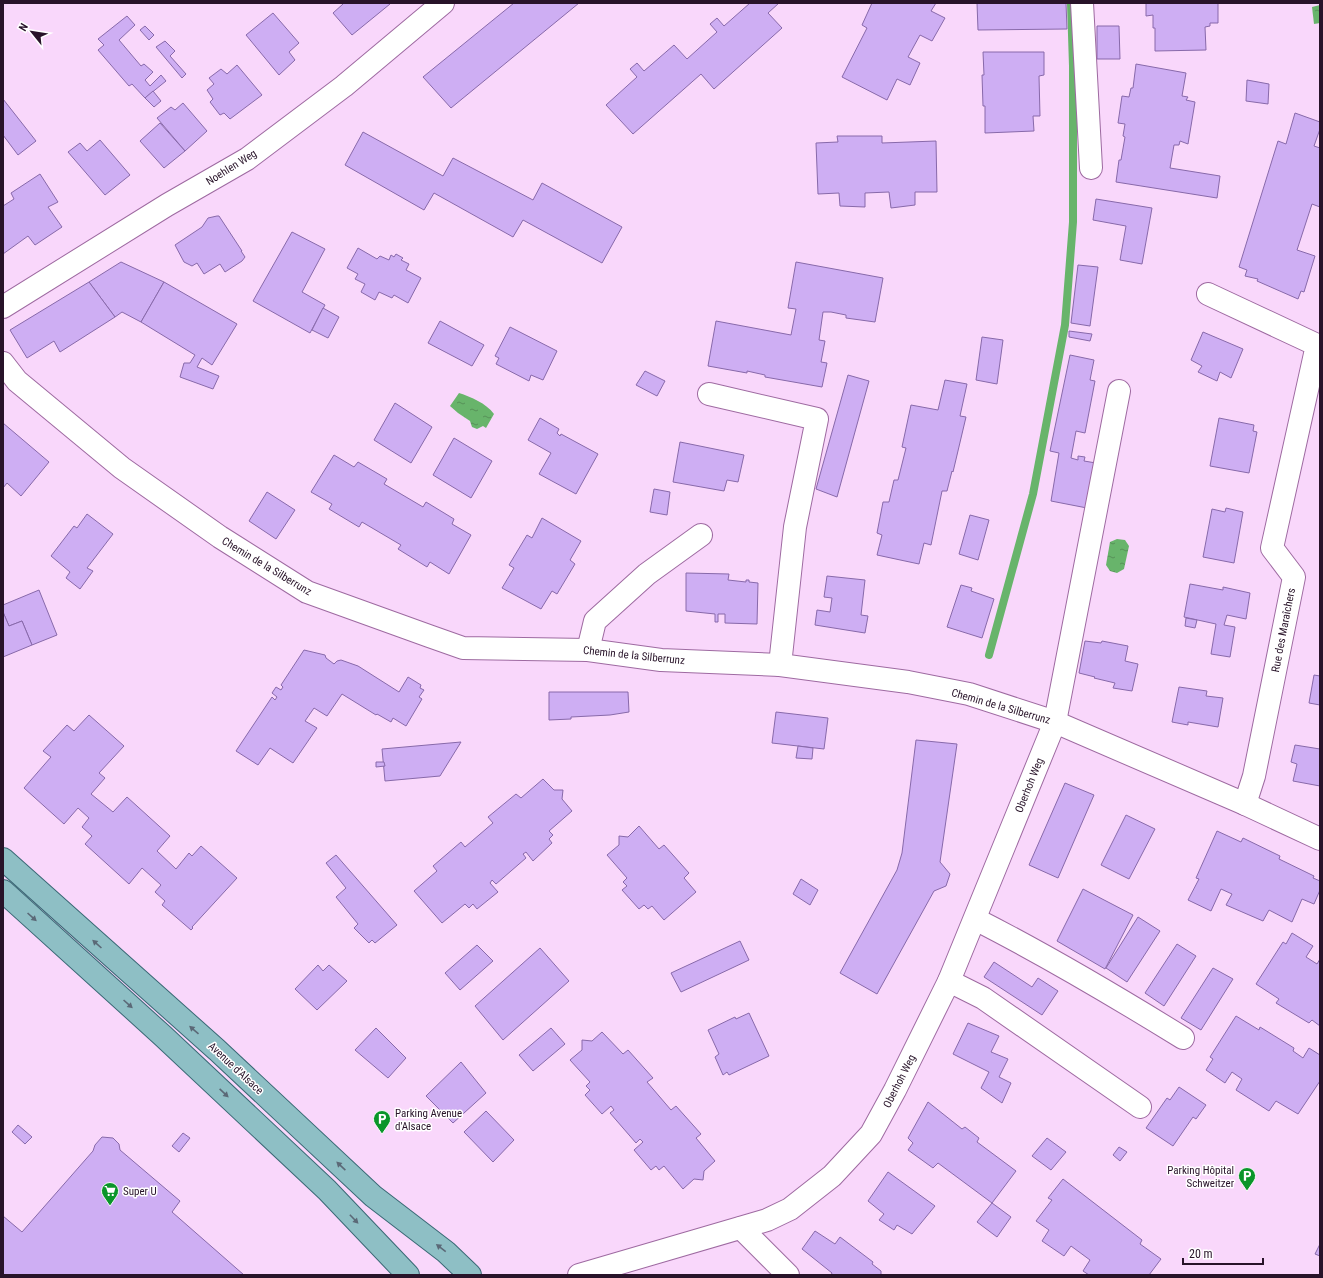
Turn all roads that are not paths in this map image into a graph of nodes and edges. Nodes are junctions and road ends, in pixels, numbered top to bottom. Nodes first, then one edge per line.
1 (443, 3) edge
2 (1082, 3) edge
3 (1091, 168) dead end
4 (1208, 294) dead end
5 (3, 307) edge
6 (1318, 345) edge
7 (3, 363) edge
8 (1119, 391) dead end
9 (709, 394) dead end
10 (701, 534) dead end
11 (588, 650) junction
12 (780, 665) junction
13 (1055, 722) junction
14 (1245, 804) junction
15 (1320, 839) edge
16 (3, 859) edge
17 (3, 891) edge
18 (975, 918) junction
19 (949, 981) junction
20 (1183, 1038) dead end
21 (1140, 1107) dead end
22 (741, 1228) junction
23 (408, 1275) edge
24 (470, 1275) edge
25 (579, 1275) edge
26 (788, 1275) edge

1 - 5 street, Noehlen Weg
2 - 3 street
4 - 6 street, Rue des Maraîchers
6 - 14 street, Rue des Maraîchers
7 - 11 street, Chemin de la Silberrunz
8 - 13 street, Oberhoh Weg
9 - 12 street
10 - 11 street
11 - 12 street, Chemin de la Silberrunz
12 - 13 street, Chemin de la Silberrunz
13 - 14 street, Chemin de la Silberrunz
13 - 18 street, Oberhoh Weg
14 - 15 street, Chemin de la Silberrunz
24 -> 16 main road, Avenue d'Alsace
17 -> 23 main road
18 - 19 street, Oberhoh Weg
18 - 20 street
19 - 21 street
19 - 22 street, Oberhoh Weg
22 - 25 street, Oberhoh Weg
22 - 26 street

